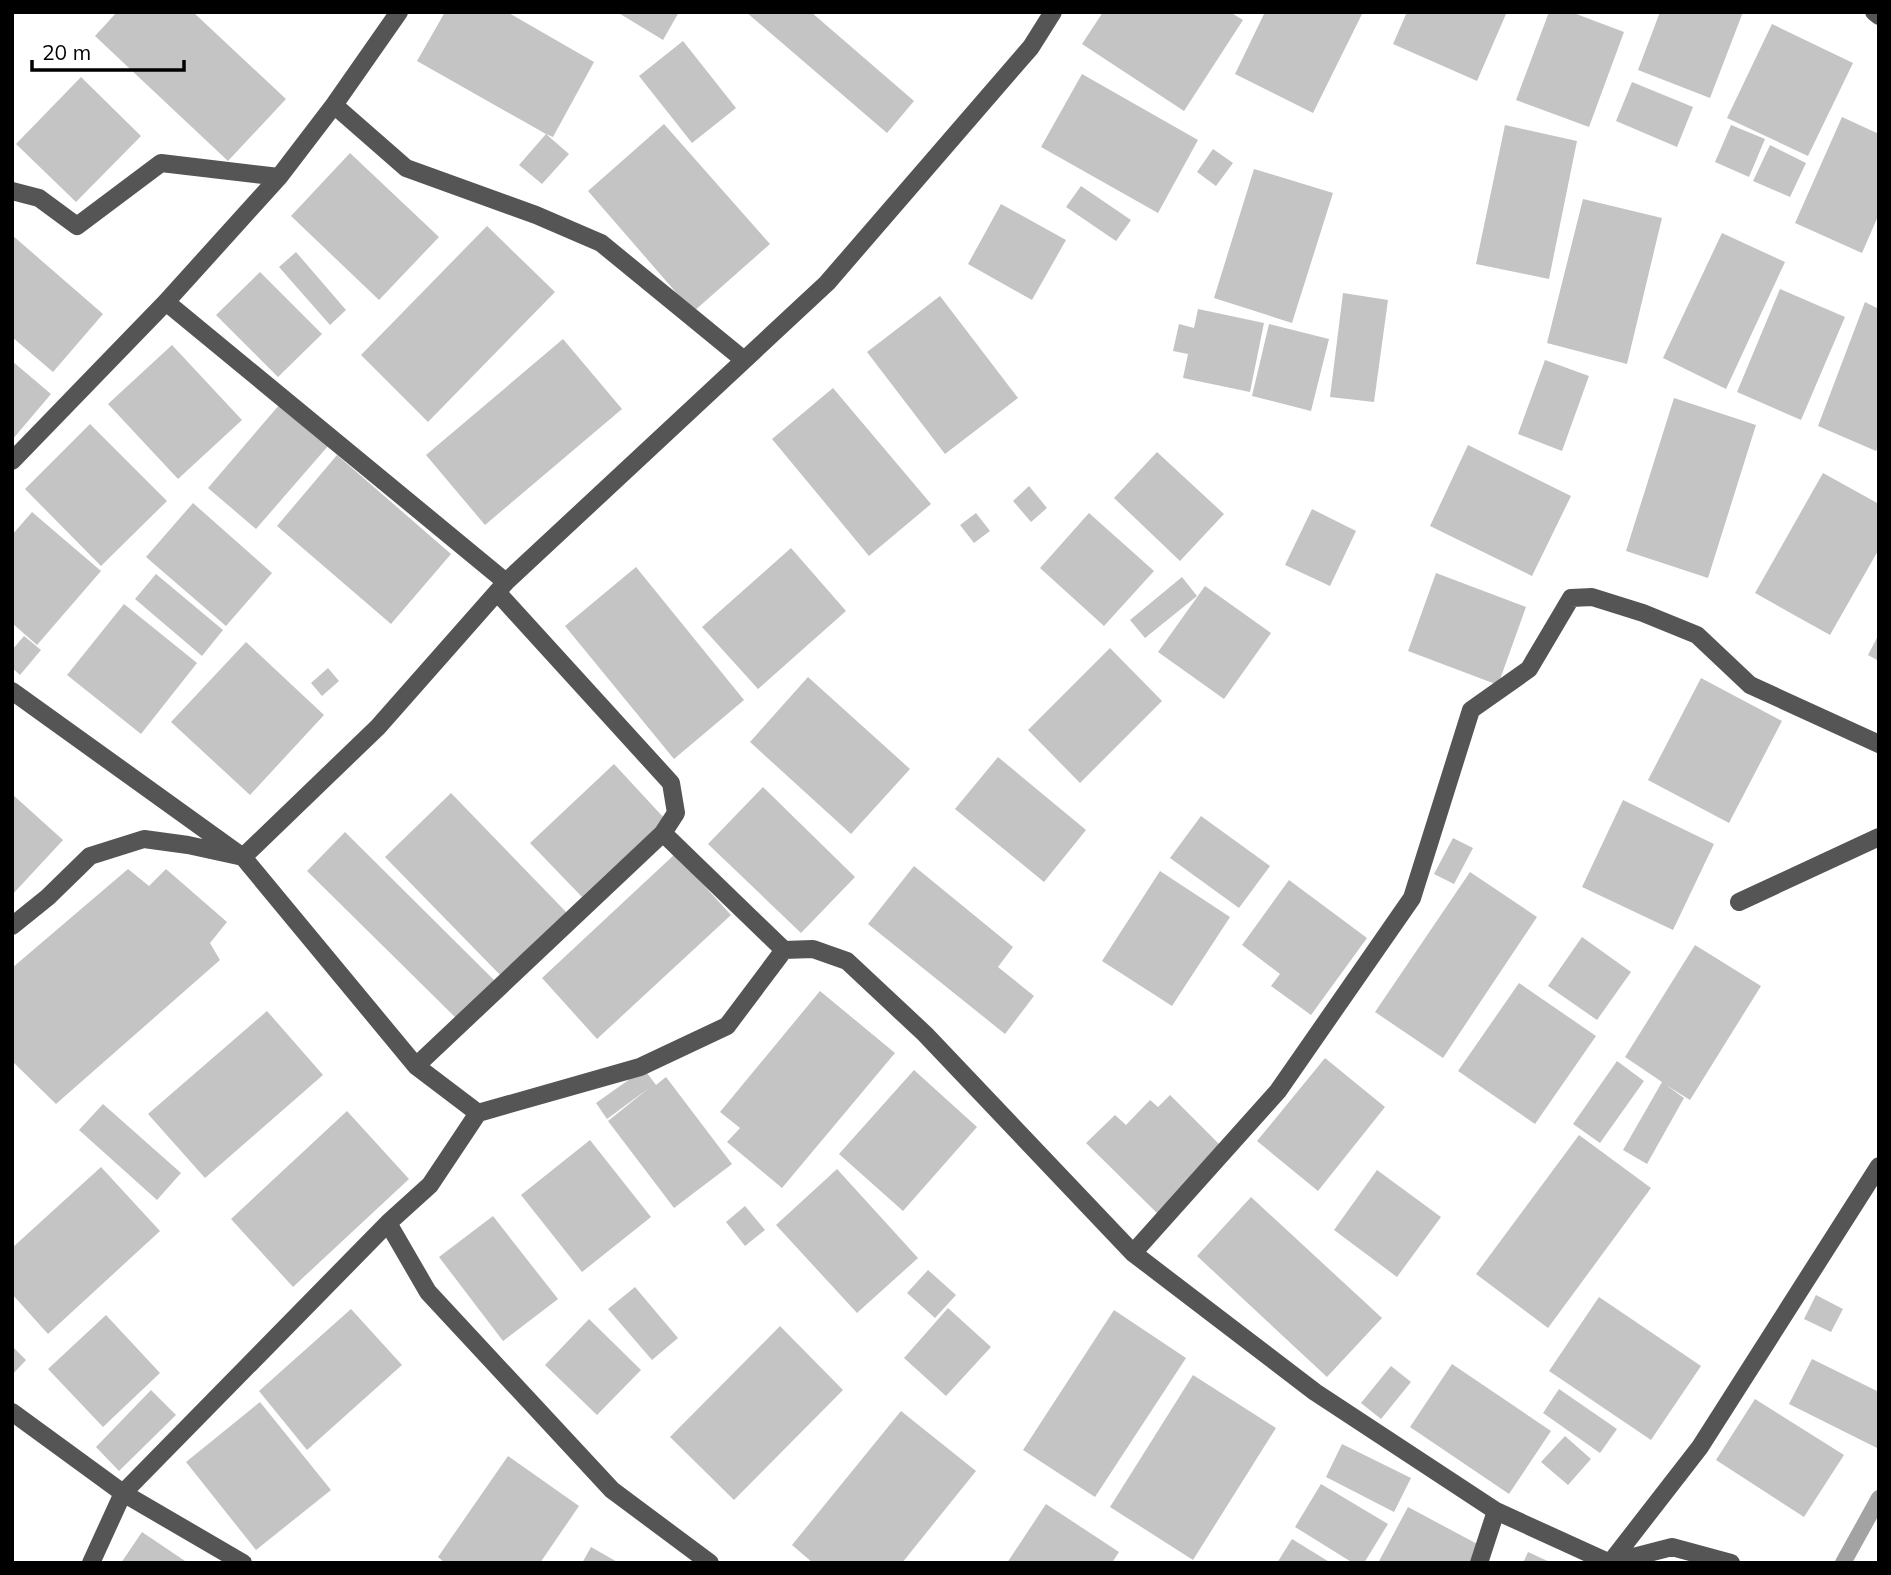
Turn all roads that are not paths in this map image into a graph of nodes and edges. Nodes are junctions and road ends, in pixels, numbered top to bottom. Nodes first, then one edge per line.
1 (399, 12) edge
2 (1053, 12) edge
3 (1874, 12) edge
4 (1879, 16) edge
5 (334, 106) junction
6 (279, 177) junction
7 (12, 191) edge
8 (166, 302) junction
9 (744, 360) junction
10 (12, 461) edge
11 (501, 587) junction
12 (12, 691) edge
13 (1879, 744) edge
14 (663, 833) junction
15 (1879, 837) edge
16 (243, 857) junction
17 (1739, 902) dead end
18 (12, 926) edge
19 (784, 950) junction
20 (416, 1066) junction
21 (478, 1113) junction
22 (1879, 1166) edge
23 (388, 1223) junction
24 (1133, 1253) junction
25 (12, 1412) edge
26 (124, 1493) junction
27 (1496, 1511) junction
28 (91, 1563) edge
29 (243, 1563) edge
30 (710, 1563) edge
31 (1479, 1563) edge
32 (1610, 1563) edge
33 (1731, 1563) edge

1 - 5 street
2 - 9 street
3 - 4 street
5 - 6 street
5 - 9 street
6 - 7 street
6 - 8 street
8 - 10 street
8 - 11 street
9 - 11 street
11 - 14 street
11 - 16 street
12 - 16 street
13 - 24 street
14 - 19 street
14 - 20 street
15 - 17 street
16 - 18 street
16 - 20 street
19 - 21 street
19 - 24 street
20 - 21 street
21 - 23 street
22 - 33 street
23 - 26 street
23 - 30 street
24 - 27 street
25 - 26 street
26 - 28 street
26 - 29 street
27 - 31 street
27 - 32 street

